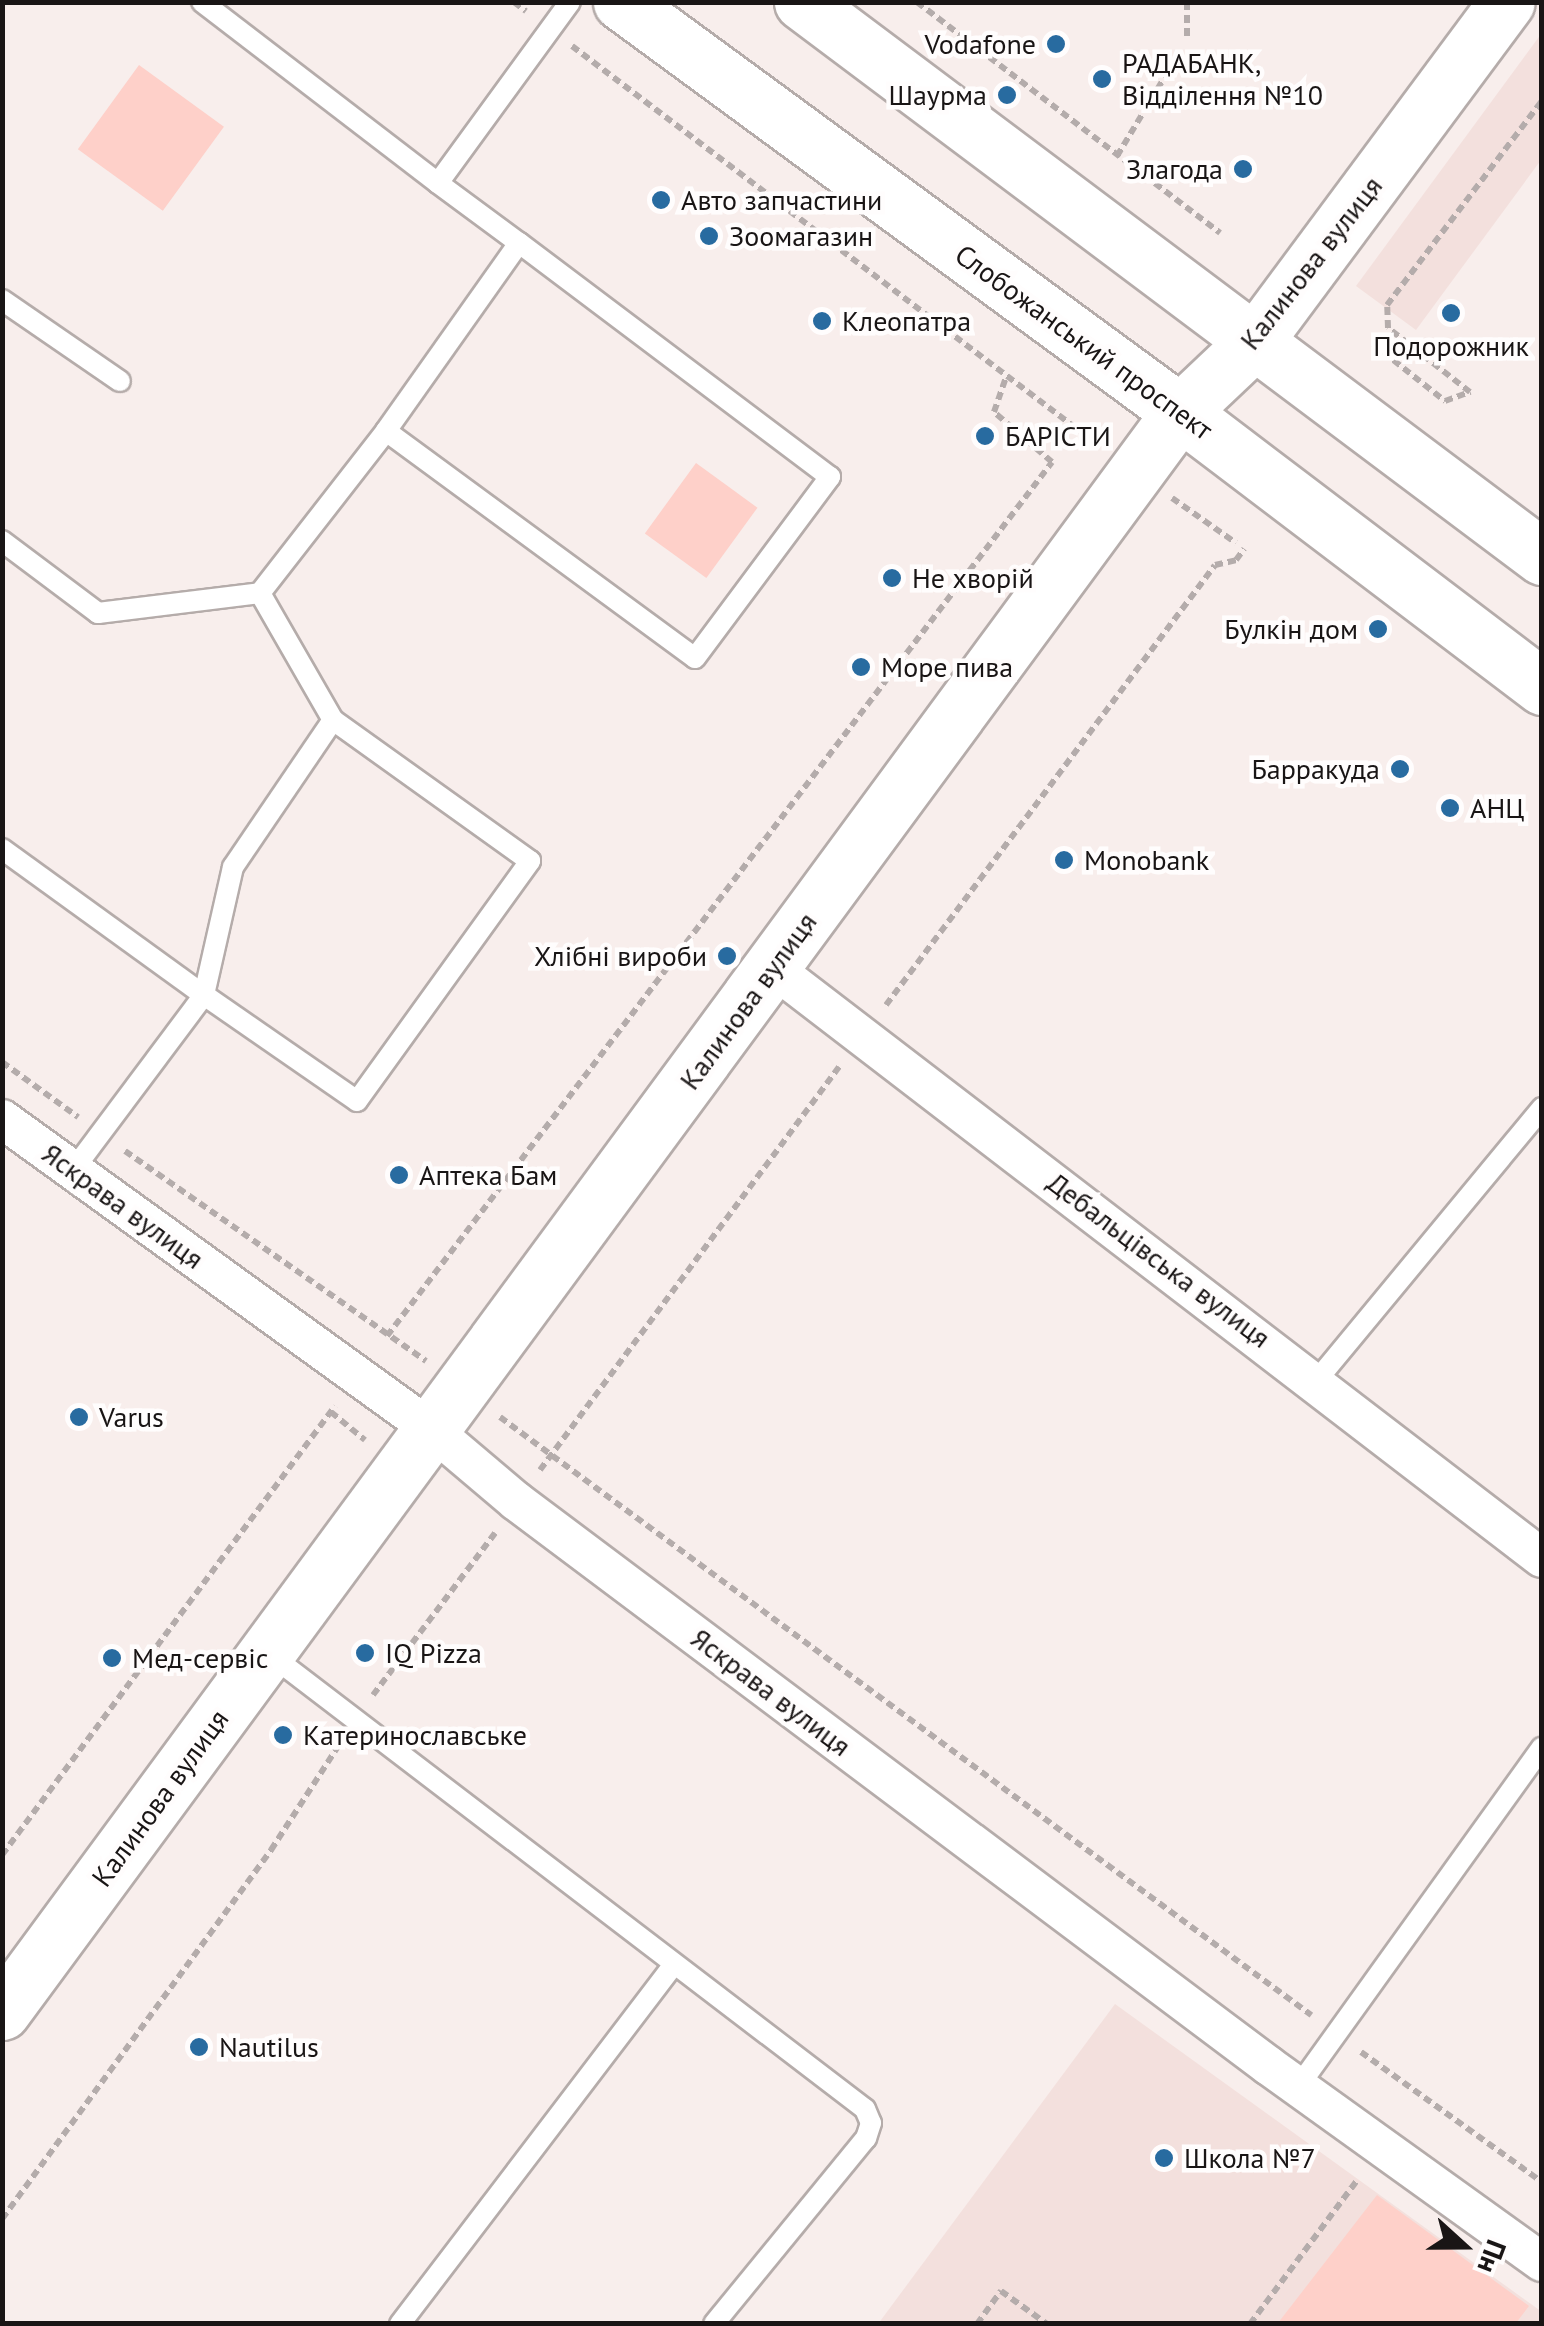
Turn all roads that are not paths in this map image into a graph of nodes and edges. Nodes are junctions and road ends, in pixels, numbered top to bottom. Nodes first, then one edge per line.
1 (202, 2) edge
2 (570, 2) edge
3 (621, 2) edge
4 (802, 2) edge
5 (1506, 2) edge
6 (438, 183) junction
7 (519, 243) junction
8 (2, 300) edge
9 (1255, 341) junction
10 (120, 381) dead end
11 (1180, 412) junction
12 (386, 431) junction
13 (2, 541) edge
14 (1542, 557) edge
15 (260, 593) junction
16 (1542, 688) edge
17 (333, 720) junction
18 (2, 849) edge
19 (773, 968) junction
20 (204, 995) junction
21 (1542, 1108) edge
22 (2, 1120) edge
23 (73, 1170) junction
24 (1317, 1380) junction
25 (430, 1430) junction
26 (1542, 1558) edge
27 (266, 1652) junction
28 (1542, 1747) edge
29 (674, 1966) junction
30 (2, 2012) edge
31 (1298, 2088) junction
32 (1542, 2262) edge
33 (400, 2324) edge
34 (714, 2324) edge

1 - 6 lane
2 - 6 lane
3 - 11 main road, Слобожанський проспект
4 - 9 main road
5 - 9 main road, Калинова вулиця
6 - 7 lane
7 - 12 lane
7 - 12 lane
8 - 10 lane
9 - 11 main road, Калинова вулиця
9 - 14 main road
11 - 16 main road, Слобожанський проспект
11 - 19 main road, Калинова вулиця
12 - 15 lane
13 - 15 lane
15 - 17 lane
17 - 20 lane
17 - 20 lane
18 - 20 lane
19 - 24 street, Дебальцівська вулиця
19 - 25 main road, Калинова вулиця
20 - 23 lane
21 - 24 lane
22 - 23 street, Яскрава вулиця
23 - 25 street, Яскрава вулиця
24 - 26 street, Дебальцівська вулиця
25 - 27 main road, Калинова вулиця
25 - 31 street, Яскрава вулиця
27 - 29 lane
27 - 30 main road, Калинова вулиця
28 - 31 lane
29 - 33 lane
29 - 34 lane
31 - 32 street, Яскрава вулиця

